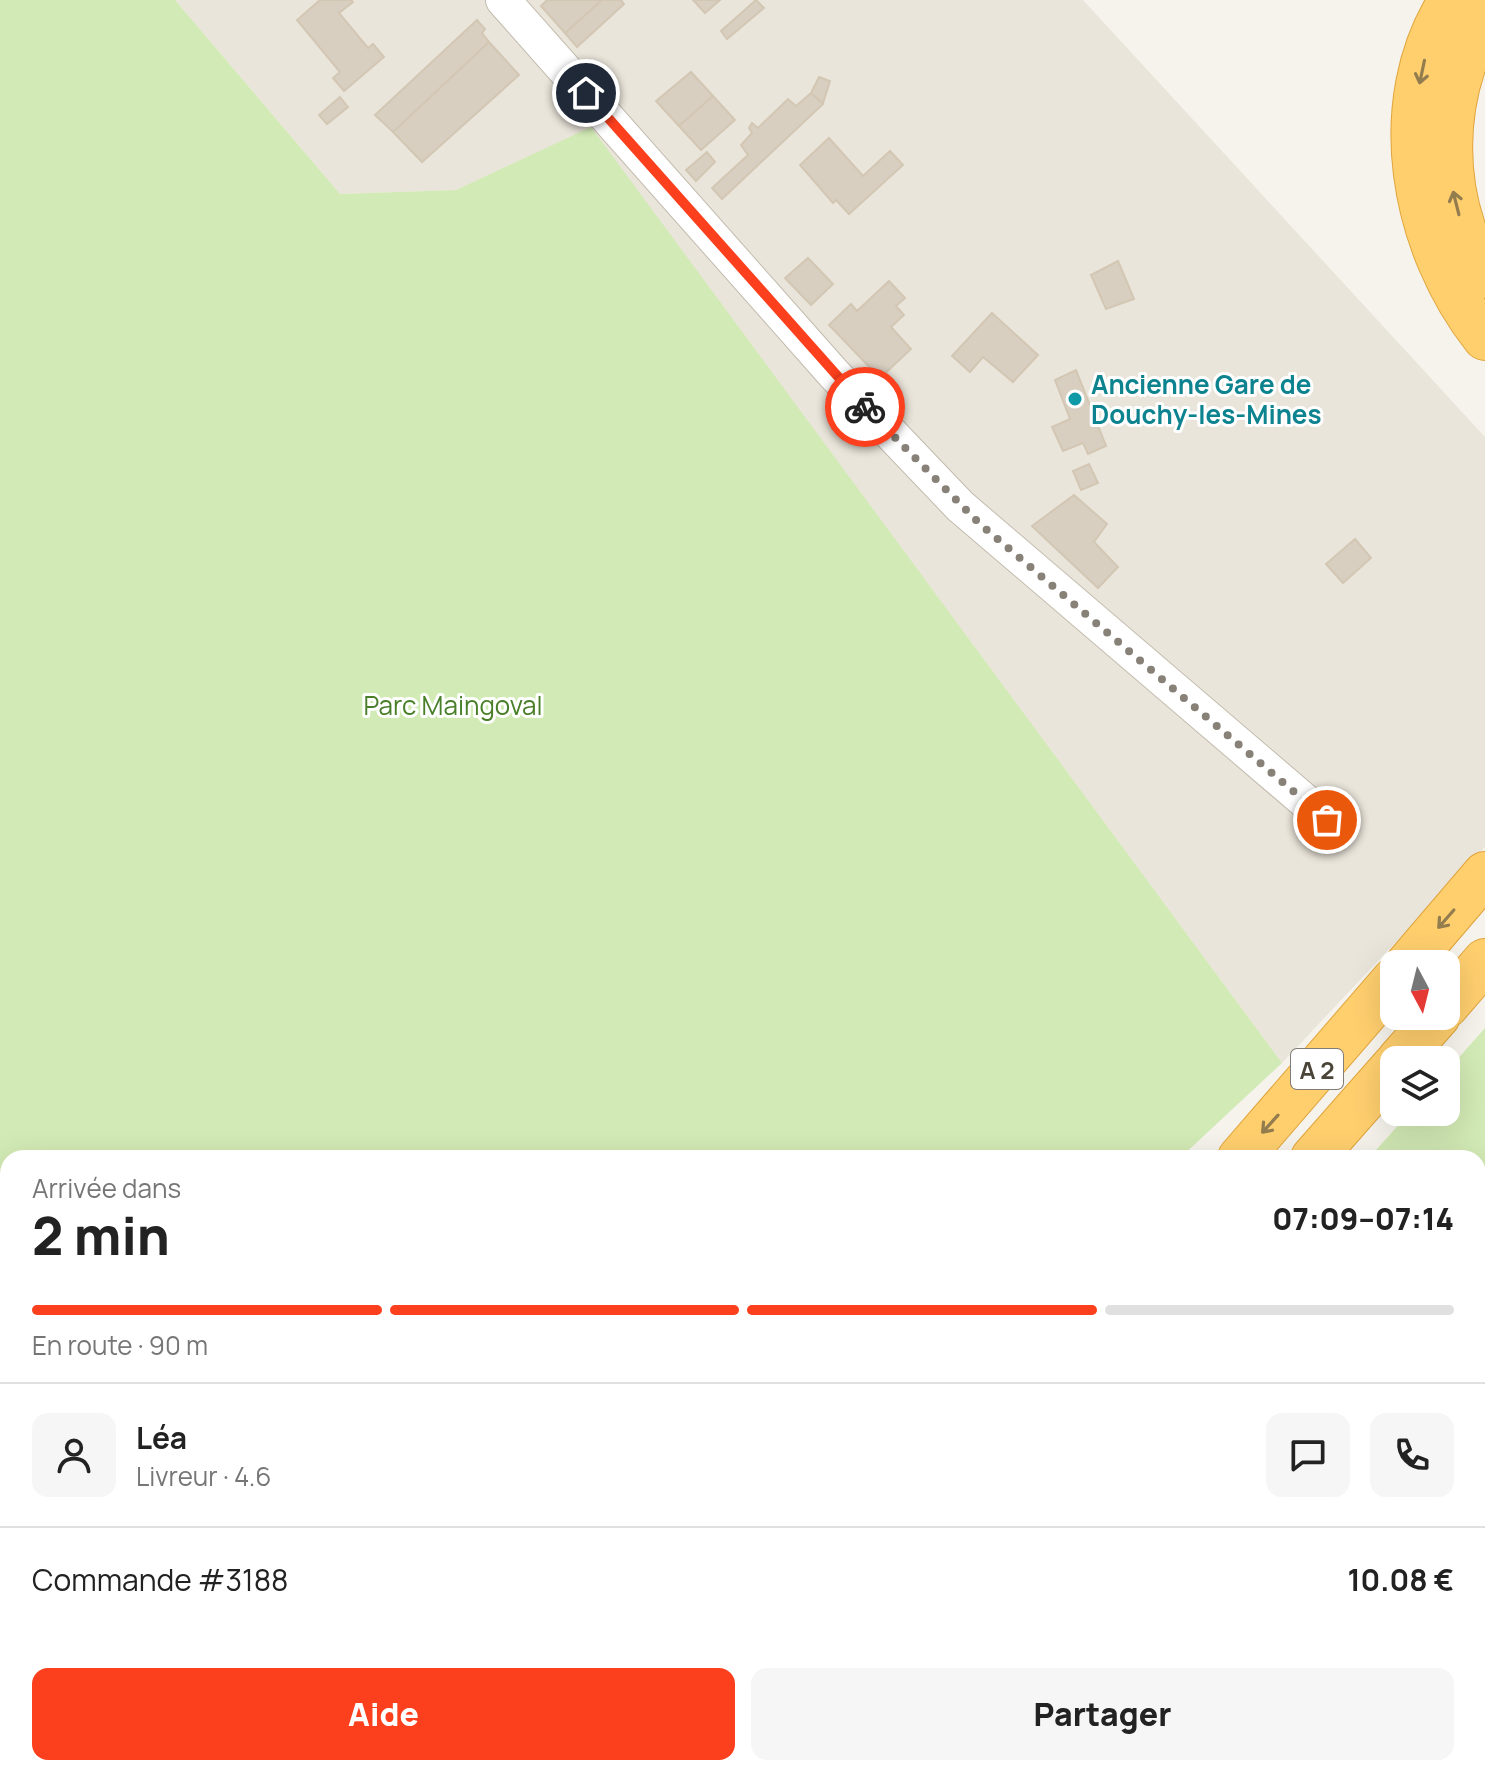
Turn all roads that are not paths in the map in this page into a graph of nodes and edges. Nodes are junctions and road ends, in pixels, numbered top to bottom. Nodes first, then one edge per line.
1 (503, 0) edge
2 (1451, 0) edge
3 (1485, 18) edge
4 (1485, 276) edge
5 (1485, 338) edge
6 (1327, 820) dead end
7 (1485, 874) edge
8 (1420, 950) edge
9 (1485, 961) edge
10 (1460, 990) edge
11 (1380, 996) edge
12 (1426, 1030) edge
13 (1411, 1046) edge
14 (1380, 1082) edge
15 (1247, 1150) edge
16 (1320, 1150) edge

1 - 6 street
2 -> 5 highway
4 -> 3 highway
7 -> 8 highway
9 - 10 highway
11 -> 15 highway, A 2
12 - 13 highway
14 - 16 highway, A 2

